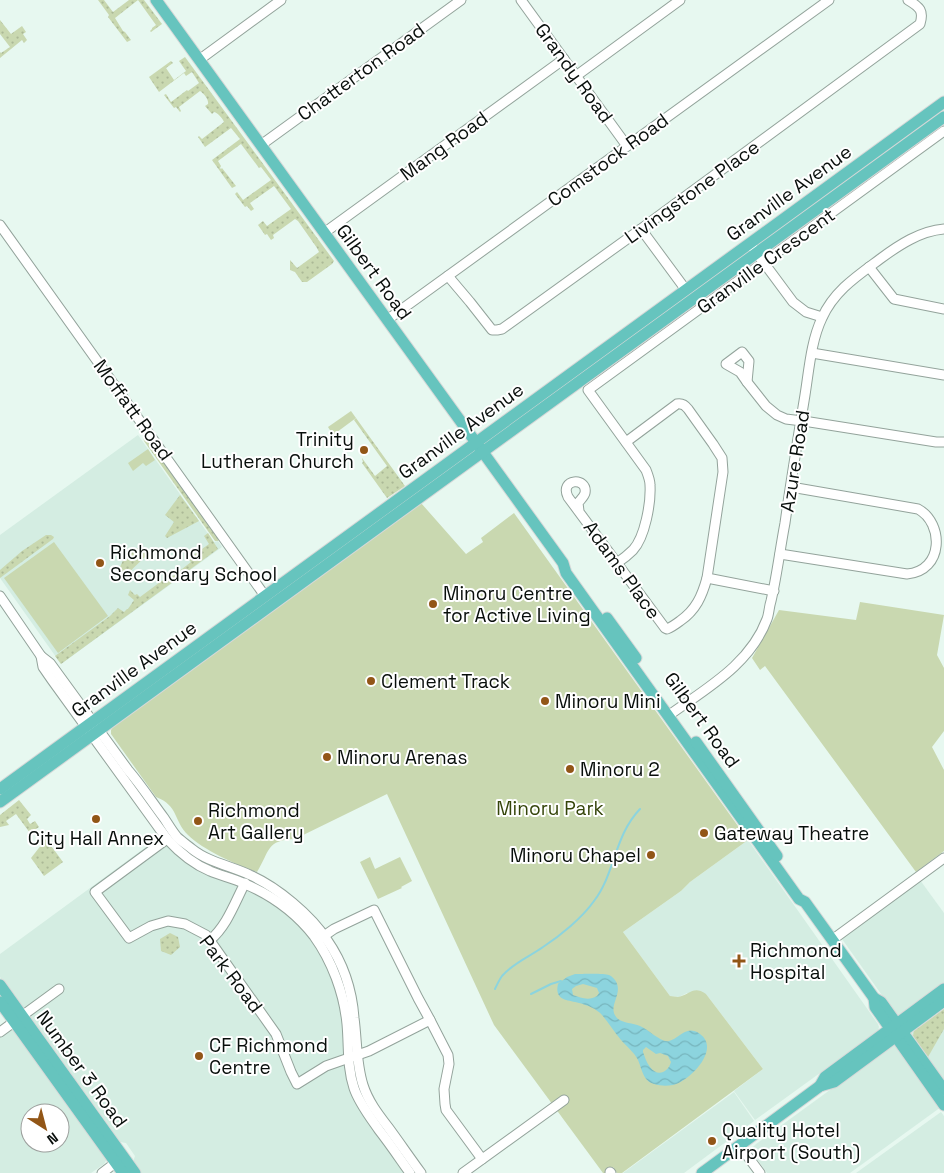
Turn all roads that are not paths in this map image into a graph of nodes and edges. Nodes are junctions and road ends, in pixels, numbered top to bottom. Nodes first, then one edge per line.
1 (156, 0) edge
2 (280, 0) edge
3 (461, 0) edge
4 (680, 0) edge
5 (829, 0) edge
6 (908, 0) edge
7 (525, 1) edge
8 (564, 59) junction
9 (199, 60) junction
10 (576, 76) junction
11 (944, 102) edge
12 (944, 117) edge
13 (944, 131) edge
14 (261, 145) junction
15 (627, 146) junction
16 (0, 225) edge
17 (944, 228) edge
18 (641, 229) junction
19 (324, 232) junction
20 (753, 248) junction
21 (764, 262) junction
22 (869, 267) junction
23 (448, 276) junction
24 (686, 290) junction
25 (944, 310) edge
26 (822, 317) junction
27 (387, 320) junction
28 (812, 353) junction
29 (944, 375) edge
30 (747, 382) dead end
31 (801, 420) junction
32 (626, 442) junction
33 (944, 442) edge
34 (478, 447) junction
35 (791, 488) junction
36 (579, 511) dead end
37 (780, 554) junction
38 (617, 563) junction
39 (707, 578) junction
40 (774, 590) junction
41 (0, 596) edge
42 (265, 596) junction
43 (671, 714) junction
44 (93, 728) junction
45 (0, 789) edge
46 (0, 802) edge
47 (168, 839) junction
48 (944, 858) edge
49 (245, 883) junction
50 (321, 939) junction
51 (210, 940) junction
52 (832, 940) junction
53 (0, 985) edge
54 (60, 989) dead end
55 (944, 989) edge
56 (0, 1002) edge
57 (944, 1002) edge
58 (18, 1019) junction
59 (430, 1020) junction
60 (896, 1030) junction
61 (0, 1032) edge
62 (358, 1055) junction
63 (348, 1058) junction
64 (944, 1090) edge
65 (564, 1100) dead end
66 (944, 1105) edge
67 (740, 1146) junction
68 (482, 1159) junction
69 (119, 1160) junction
70 (102, 1173) edge
71 (123, 1173) edge
72 (135, 1173) edge
73 (410, 1173) edge
74 (421, 1173) edge
75 (463, 1173) edge
76 (702, 1173) edge
77 (760, 1173) edge

1 - 9 main road, Gilbert Road
2 - 9 street
3 - 14 street, Chatterton Road
4 - 10 street
5 - 15 street, Comstock Road
6 - 18 street, Livingstone Place
7 - 8 street, Grandy Road
8 - 10 street, Grandy Road
8 - 19 street, Mang Road
9 - 14 main road, Gilbert Road
10 - 15 street, Grandy Road
11 - 20 main road, Granville Avenue
12 - 20 main road, Granville Avenue
13 - 21 street, Granville Crescent
14 - 19 main road, Gilbert Road
15 - 23 street, Comstock Road
16 - 42 street, Moffatt Road
17 - 22 street, Azure Road
18 - 23 street, Livingstone Place
18 - 24 street
19 - 27 main road, Gilbert Road
20 - 21 street
20 - 24 main road, Granville Avenue
20 - 34 main road, Granville Avenue
21 - 26 street
21 - 32 street, Granville Crescent
22 - 25 street
22 - 26 street, Azure Road
23 - 27 street, Comstock Road
24 - 34 main road, Granville Avenue
26 - 28 street, Azure Road
27 - 34 main road, Gilbert Road
28 - 29 street
28 - 31 street, Azure Road
30 - 31 street
31 - 33 street
31 - 35 street, Azure Road
32 - 38 street
32 - 39 street
34 - 42 main road, Granville Avenue
34 - 43 main road, Gilbert Road
34 - 44 main road, Granville Avenue
35 - 37 street, Azure Road
35 - 37 street
36 - 38 street, Adams Place
37 - 40 street, Azure Road
38 - 39 street, Adams Place
39 - 40 street
40 - 43 street, Azure Road
41 - 44 street
42 - 44 main road, Granville Avenue
43 - 52 main road, Gilbert Road
44 - 45 main road, Granville Avenue
44 - 46 main road, Granville Avenue
44 - 47 street
44 - 50 street
47 - 49 street
47 - 51 street, Park Road
48 - 52 street
49 - 50 street
49 - 51 street
50 - 59 street
50 - 62 street
50 - 63 street
51 - 63 street, Park Road
52 - 60 main road, Gilbert Road
53 - 58 main road, Number 3 Road
54 - 58 street
55 - 60 main road
56 - 58 main road, Number 3 Road
57 - 60 main road
58 - 61 street
58 - 69 main road, Number 3 Road
59 - 62 street
59 - 68 street
60 - 64 main road, Gilbert Road
60 - 66 main road, Gilbert Road
60 - 67 main road
62 - 63 street
62 - 74 street
63 - 73 street
65 - 68 street
67 - 76 main road
67 - 77 street
68 - 75 street
69 - 70 street
69 - 71 main road, Number 3 Road
69 - 72 main road, Number 3 Road

